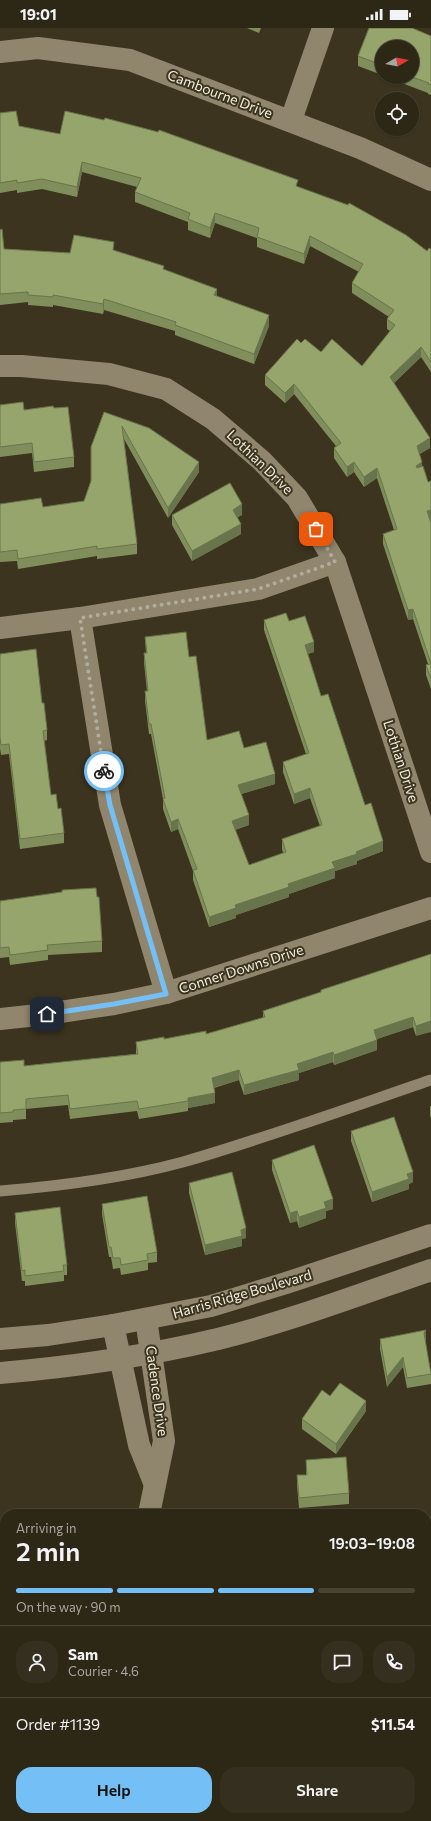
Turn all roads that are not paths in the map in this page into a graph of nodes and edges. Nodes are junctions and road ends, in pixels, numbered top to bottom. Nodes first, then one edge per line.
1 (323, 28) edge
2 (0, 52) edge
3 (291, 120) junction
4 (431, 180) edge
5 (0, 366) edge
6 (335, 562) junction
7 (80, 618) junction
8 (0, 628) edge
9 (431, 852) edge
10 (431, 908) edge
11 (166, 994) junction
12 (0, 1019) edge
13 (431, 1080) edge
14 (0, 1191) edge
15 (431, 1234) edge
16 (431, 1270) edge
17 (146, 1320) junction
18 (113, 1325) junction
19 (0, 1339) edge
20 (152, 1353) junction
21 (120, 1358) junction
22 (0, 1373) edge
23 (155, 1485) junction
24 (150, 1509) edge

1 - 3 street
2 - 3 street, Cambourne Drive
3 - 4 street, Cambourne Drive
5 - 6 street, Lothian Drive
6 - 7 street
6 - 9 street, Lothian Drive
7 - 8 street
7 - 11 street
10 - 11 street, Conner Downs Drive
11 - 12 street, Conner Downs Drive
13 - 14 lane
15 - 17 street, Harris Ridge Boulevard
16 - 20 street
17 - 18 street, Harris Ridge Boulevard
17 - 20 street, Cadence Drive
18 - 19 street, Harris Ridge Boulevard
18 - 21 street, Cadence Drive
20 - 21 street
20 - 23 street, Cadence Drive
21 - 22 street
21 - 23 street, Cadence Drive
23 - 24 street, Cadence Drive

